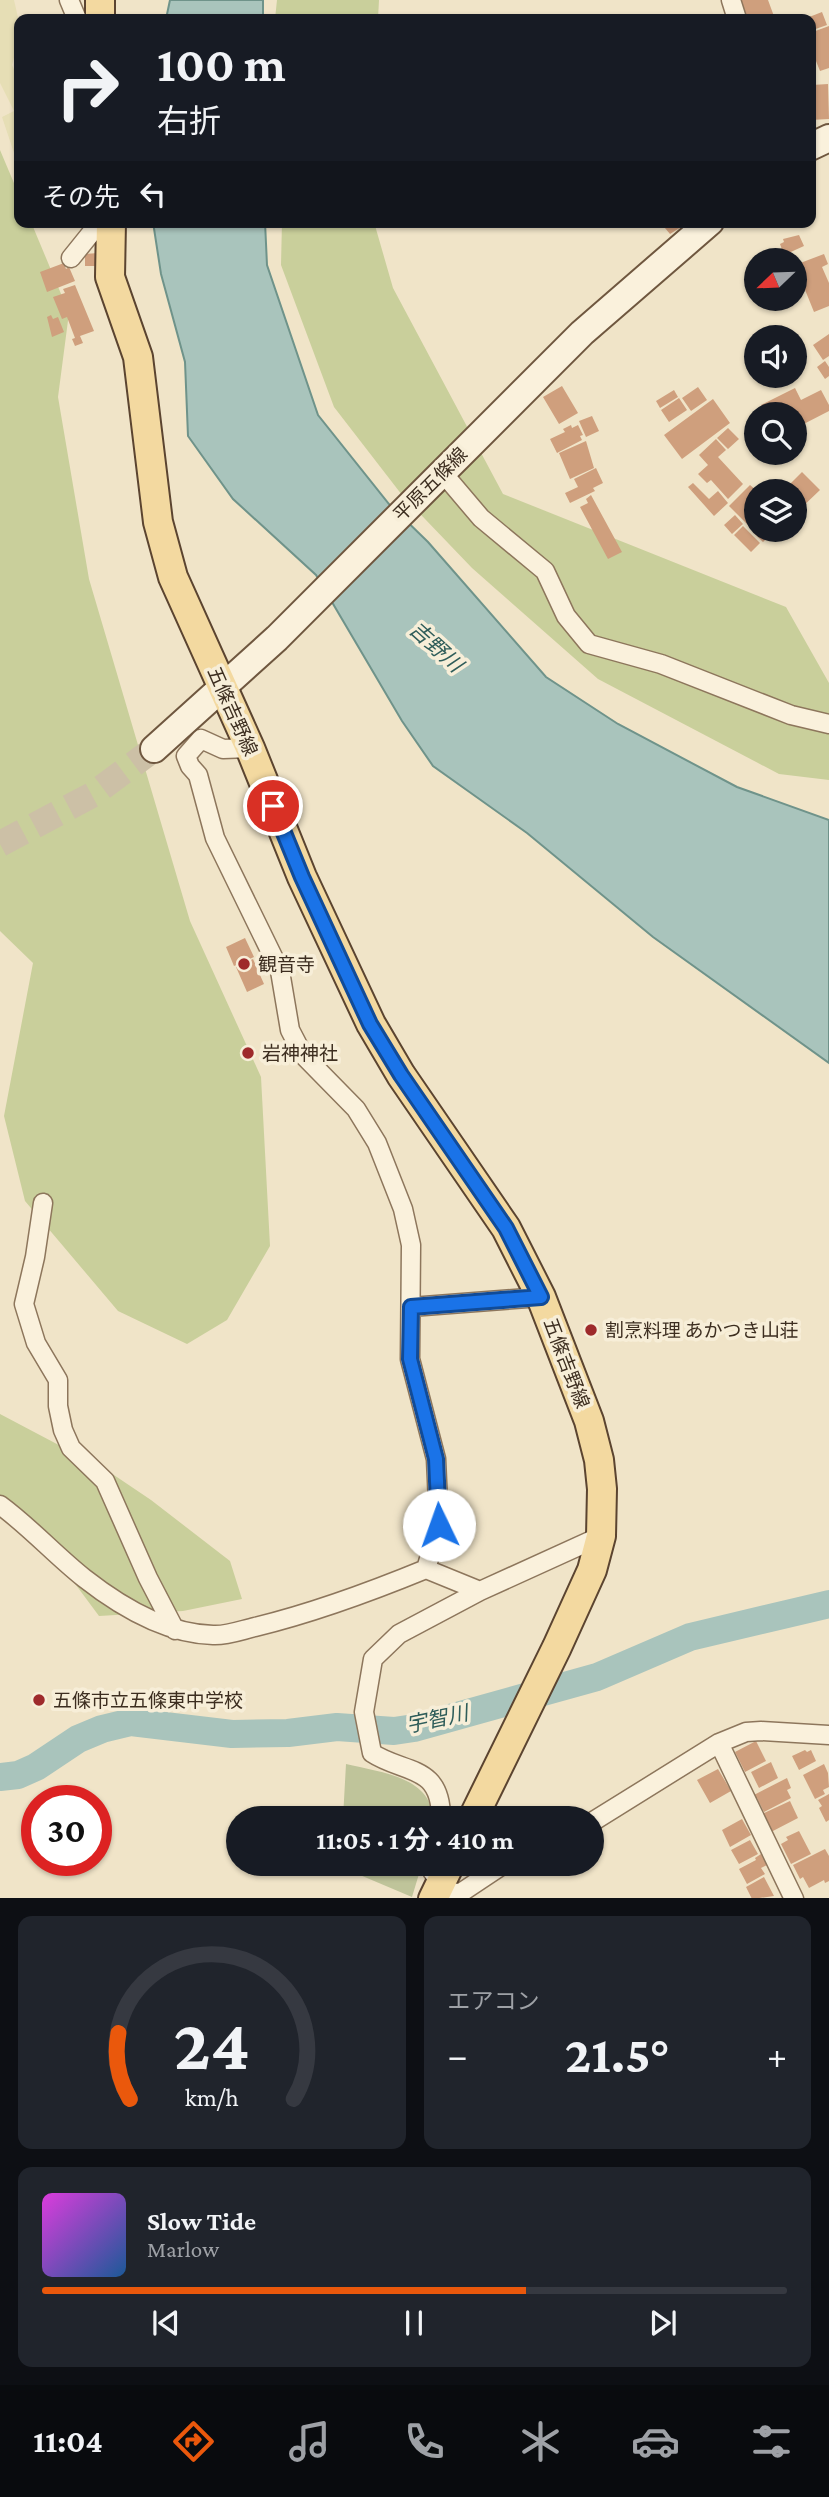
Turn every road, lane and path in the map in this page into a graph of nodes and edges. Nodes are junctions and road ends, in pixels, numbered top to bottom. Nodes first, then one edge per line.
1 (95, 228) edge
2 (111, 228) edge
3 (703, 228) edge
4 (71, 258) dead end
5 (434, 481) junction
6 (222, 686) junction
7 (829, 724) edge
8 (250, 748) junction
9 (153, 749) tunnel mouth
10 (43, 1203) dead end
11 (541, 1297) junction
12 (411, 1307) junction
13 (0, 1505) edge
14 (601, 1536) junction
15 (426, 1569) junction
16 (480, 1591) junction
17 (174, 1630) junction
18 (829, 1735) edge
19 (719, 1743) junction
20 (441, 1806) edge
21 (479, 1806) edge
22 (604, 1815) edge
23 (485, 1876) edge
24 (438, 1881) edge
25 (794, 1898) edge

1 - 4 street
2 - 6 main road, 五條吉野線
3 - 5 main road, 平原五條線
5 - 6 main road, 平原五條線
5 - 7 street
6 - 8 main road, 五條吉野線
6 - 9 main road, 平原五條線
8 - 11 main road, 五條吉野線
8 - 12 street
10 - 17 street
11 - 12 street
11 - 14 main road, 五條吉野線
12 - 15 street
13 - 17 street
14 - 16 street
14 - 21 main road, 五條吉野線
15 - 16 street
15 - 17 street
16 - 20 street
18 - 19 street
19 - 22 street
19 - 25 street
23 - 24 street

